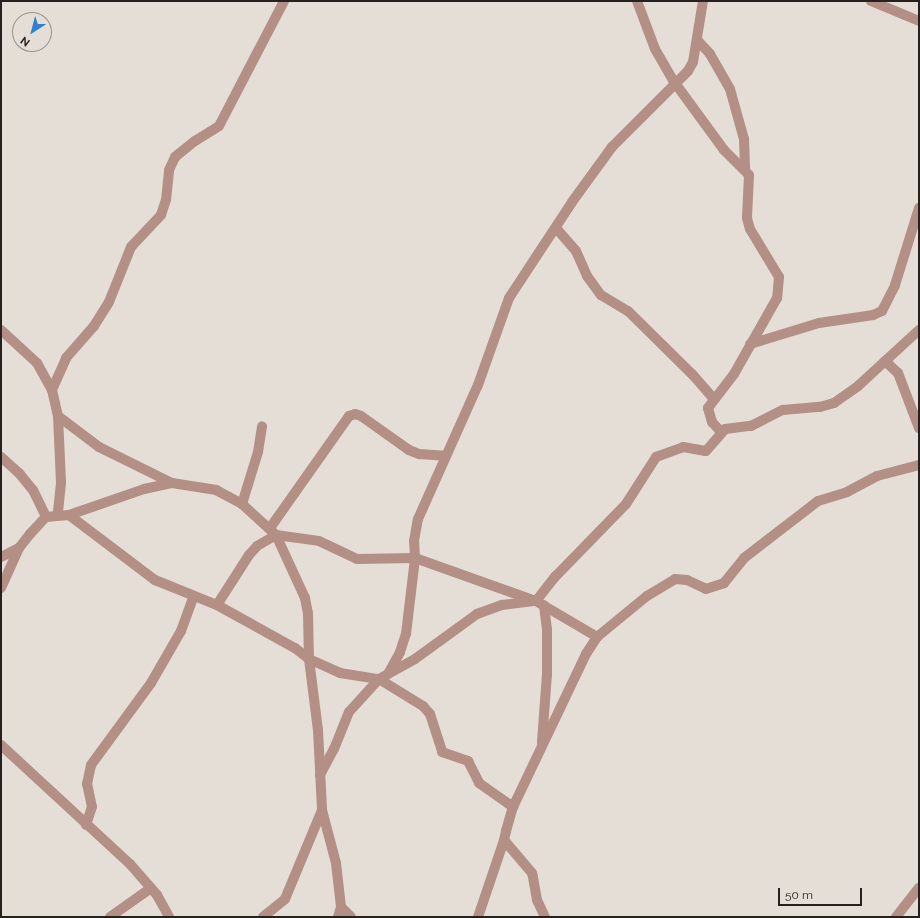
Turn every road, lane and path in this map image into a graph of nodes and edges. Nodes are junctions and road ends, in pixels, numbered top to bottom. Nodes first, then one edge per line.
1 (284, 1) edge
2 (637, 1) edge
3 (703, 1) edge
4 (871, 1) edge
5 (919, 21) edge
6 (698, 40) junction
7 (675, 83) junction
8 (745, 169) junction
9 (919, 208) edge
10 (556, 228) junction
11 (1, 330) edge
12 (919, 330) edge
13 (750, 344) junction
14 (885, 361) junction
15 (52, 390) junction
16 (714, 399) junction
17 (58, 416) junction
18 (262, 426) dead end
19 (919, 428) edge
20 (721, 432) junction
21 (445, 456) junction
22 (1, 457) edge
23 (919, 465) edge
24 (172, 483) junction
25 (242, 504) junction
26 (58, 514) junction
27 (69, 515) junction
28 (46, 517) junction
29 (273, 531) junction
30 (19, 548) junction
31 (1, 557) edge
32 (415, 558) junction
33 (1, 588) edge
34 (194, 596) junction
35 (540, 603) junction
36 (217, 605) junction
37 (597, 637) junction
38 (309, 659) junction
39 (383, 676) junction
40 (1, 745) edge
41 (541, 752) junction
42 (320, 775) junction
43 (513, 807) junction
44 (322, 810) junction
45 (86, 824) junction
46 (504, 840) junction
47 (151, 888) junction
48 (919, 888) edge
49 (340, 912) edge
50 (110, 917) edge
51 (169, 917) edge
52 (263, 917) edge
53 (351, 917) edge
54 (478, 917) edge
55 (545, 917) edge
56 (896, 917) edge

1 - 15 street
2 - 7 street
3 - 6 street
4 - 5 street
6 - 7 street
6 - 8 street
7 - 8 street
7 - 10 street
8 - 13 street
9 - 13 street
10 - 16 street
10 - 21 street
11 - 15 street
12 - 14 street
13 - 16 street
14 - 19 street
14 - 20 street
15 - 17 street
16 - 20 street
17 - 24 street
17 - 26 street
18 - 25 street
20 - 35 street
21 - 29 street
21 - 32 street
22 - 28 street
23 - 37 street
24 - 25 street
24 - 27 street
25 - 29 street
26 - 27 street
26 - 28 street
27 - 34 street
28 - 30 street
29 - 32 street
29 - 36 street
29 - 38 street
30 - 31 street
30 - 33 street
32 - 35 street
32 - 39 street
34 - 36 street
34 - 45 street
35 - 37 street
35 - 39 street
35 - 41 street
36 - 38 street
37 - 41 street
38 - 39 street
38 - 42 street
39 - 42 street
39 - 43 street
40 - 45 street
41 - 43 street
42 - 44 street
43 - 46 street
44 - 49 street
44 - 52 street
45 - 47 street
46 - 54 street
46 - 55 street
47 - 50 street
47 - 51 street
48 - 56 street
49 - 53 street

